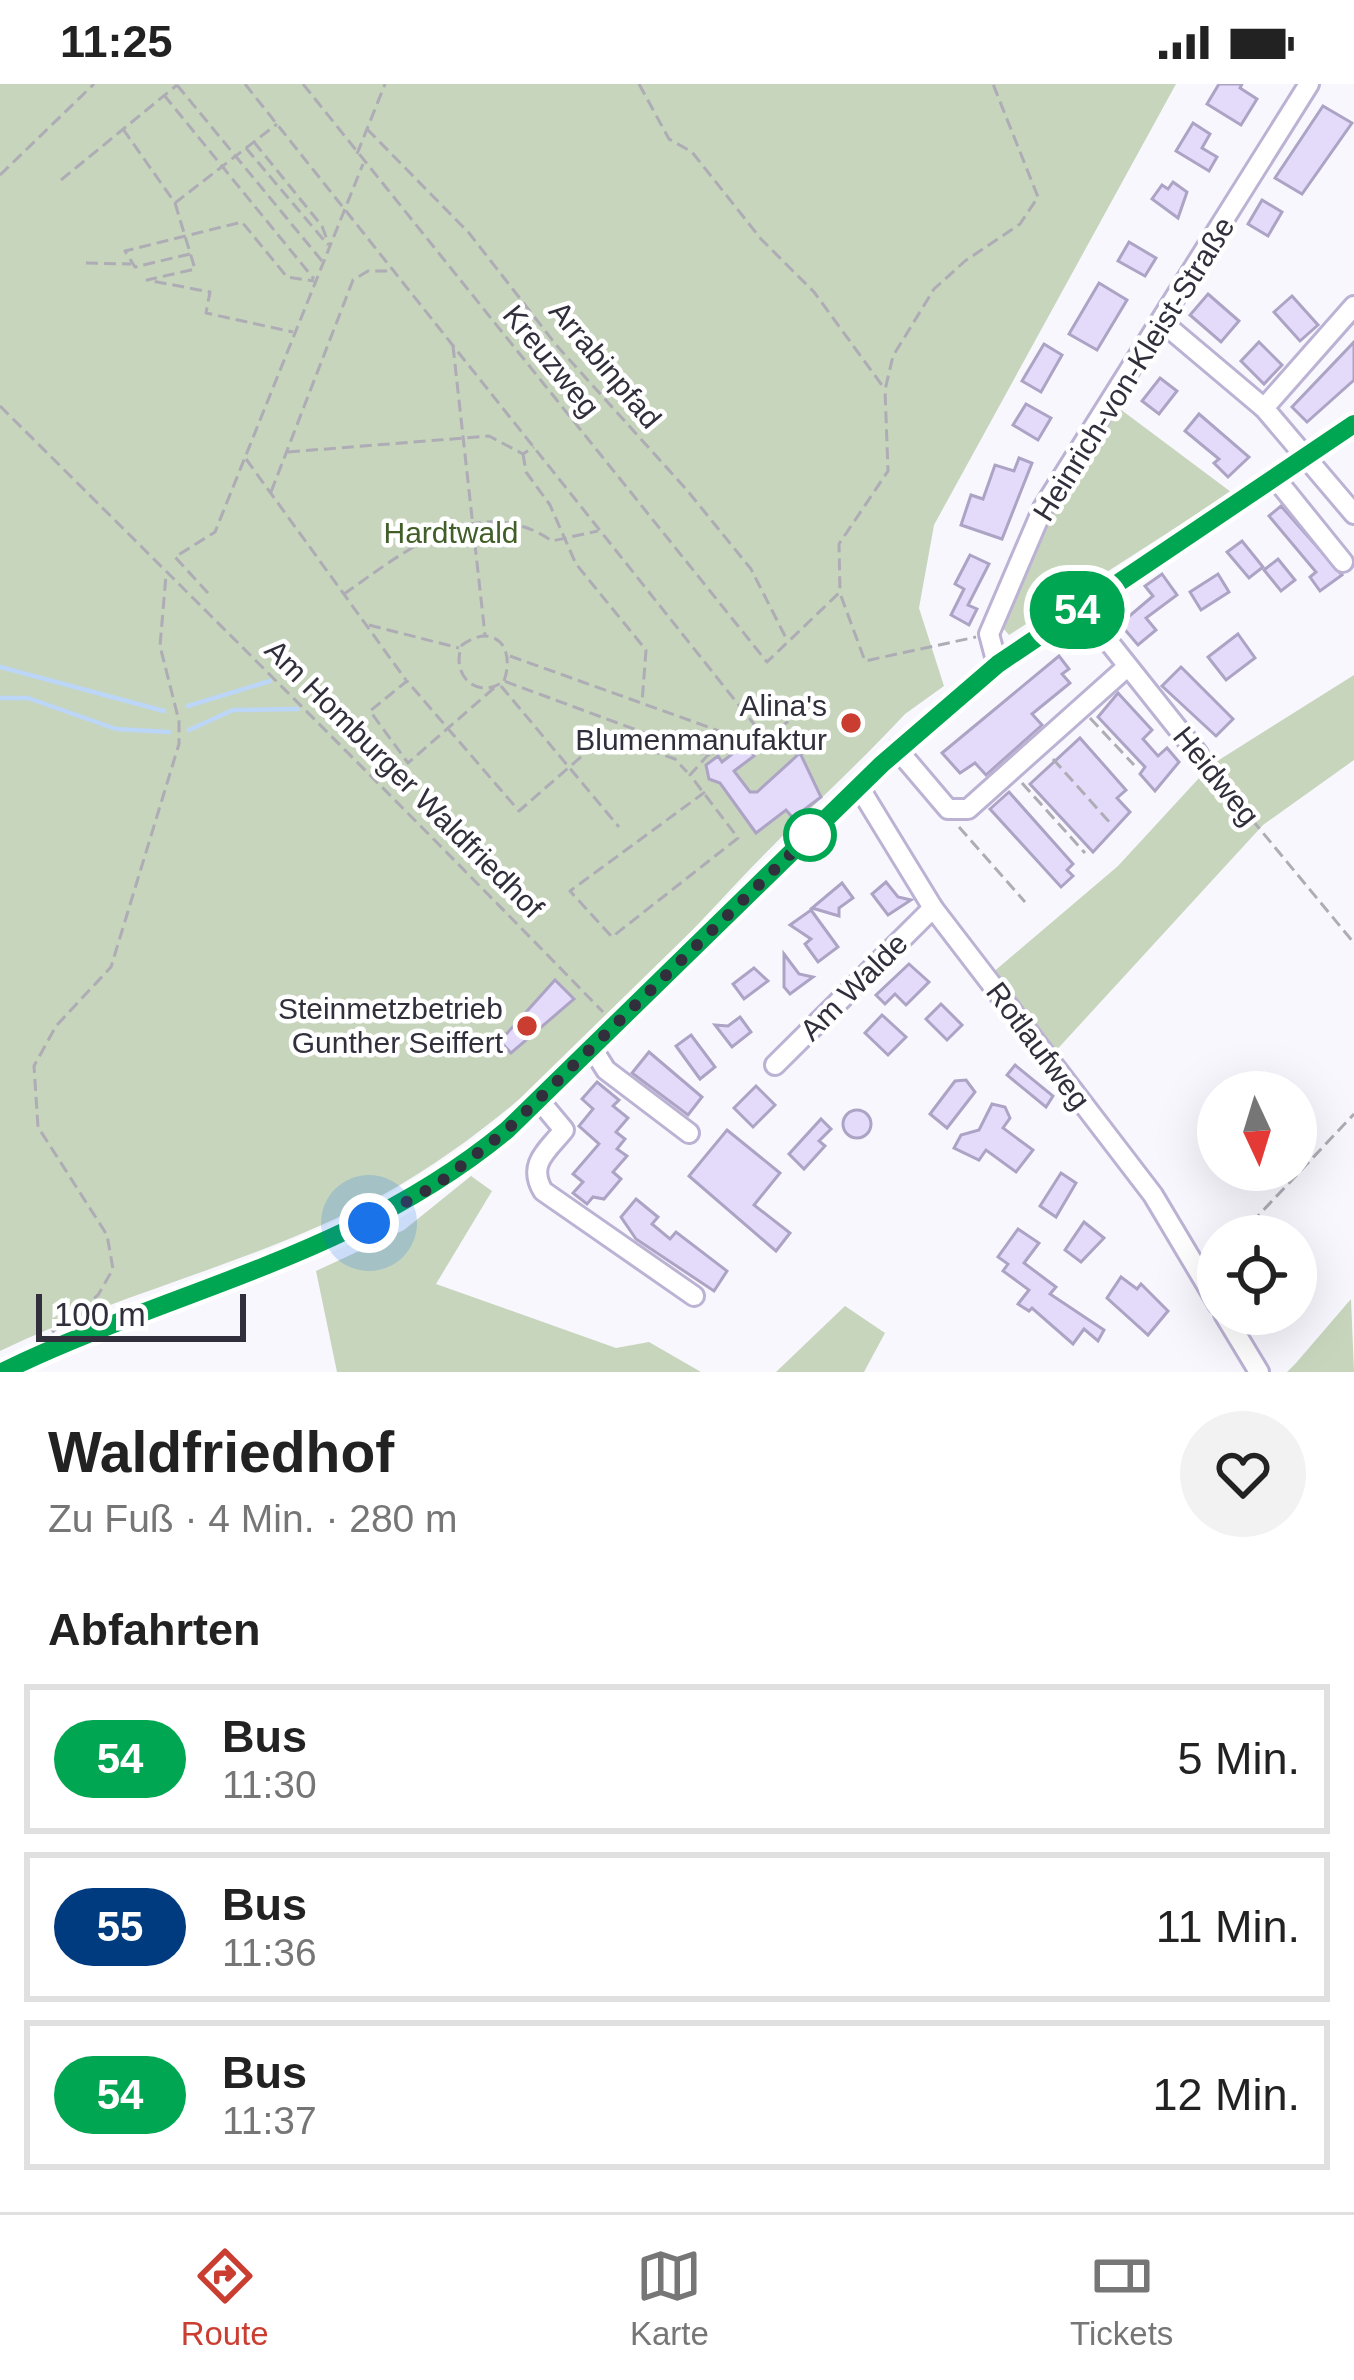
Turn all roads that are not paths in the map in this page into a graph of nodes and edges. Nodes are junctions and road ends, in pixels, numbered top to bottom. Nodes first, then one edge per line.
1 (1309, 84) edge
2 (1354, 306) edge
3 (1162, 322) junction
4 (1264, 409) junction
5 (1354, 424) edge
6 (1309, 458) junction
7 (1276, 479) junction
8 (1354, 514) edge
9 (1343, 562) dead end
10 (1081, 607) junction
11 (998, 664) junction
12 (1127, 668) junction
13 (898, 749) junction
14 (1198, 754) road end
15 (859, 787) junction
16 (933, 908) junction
17 (592, 1048) junction
18 (776, 1066) dead end
19 (538, 1100) junction
20 (689, 1133) dead end
21 (1197, 1269) edge
22 (694, 1296) dead end
23 (1236, 1335) edge
24 (2, 1372) edge
25 (1259, 1372) edge

1 - 3 street, Heinrich-von-Kleist-Straße
2 - 4 street
3 - 4 street
3 - 11 street, Heinrich-von-Kleist-Straße
4 - 6 street
5 - 6 street
6 - 7 street
6 - 8 street
7 - 9 street
7 - 10 street
10 - 11 street
10 - 12 street, Heidweg
11 - 13 street
12 - 13 street
12 - 14 street, Heidweg
13 - 15 street
15 - 16 street, Rotlaufweg
15 - 17 street
16 - 18 street, Am Walde
16 - 21 street, Rotlaufweg
17 - 19 street
17 - 20 street
19 - 22 street
19 - 24 street
23 - 25 street

